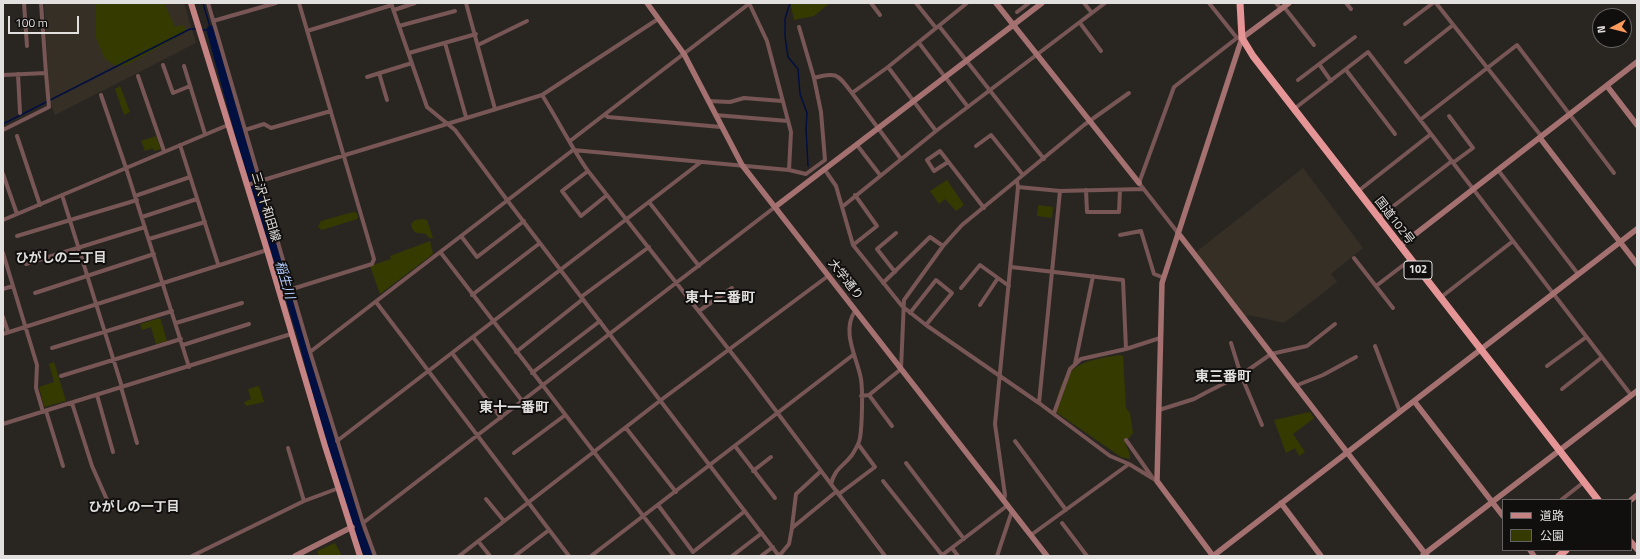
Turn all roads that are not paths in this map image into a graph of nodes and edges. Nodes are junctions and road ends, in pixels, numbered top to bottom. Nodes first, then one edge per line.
1 (24, 3) edge
2 (41, 3) edge
3 (191, 3) edge
4 (208, 3) edge
5 (276, 3) edge
6 (299, 3) edge
7 (415, 3) edge
8 (466, 3) edge
9 (647, 3) edge
10 (871, 3) edge
11 (916, 3) edge
12 (967, 3) edge
13 (996, 3) edge
14 (1029, 3) edge
15 (1042, 3) edge
16 (1084, 3) edge
17 (1105, 3) edge
18 (1209, 3) edge
19 (1240, 3) edge
20 (1276, 3) edge
21 (1289, 3) edge
22 (1346, 3) edge
23 (1433, 3) edge
24 (1436, 3) edge
25 (750, 4) edge
26 (392, 6) edge
27 (1282, 8) junction
28 (1351, 9) dead end
29 (455, 11) dead end
30 (1017, 12) dead end
31 (1092, 13) junction
32 (880, 15) dead end
33 (658, 19) junction
34 (213, 21) junction
35 (527, 21) dead end
36 (1080, 23) junction
37 (1405, 24) dead end
38 (1014, 25) junction
39 (1453, 25) junction
40 (399, 26) junction
41 (799, 27) dead end
42 (937, 27) junction
43 (307, 31) junction
44 (476, 34) junction
45 (1355, 37) dead end
46 (1240, 38) junction
47 (445, 43) junction
48 (919, 43) junction
49 (478, 45) junction
50 (1314, 45) dead end
51 (27, 46) dead end
52 (1101, 51) dead end
53 (409, 53) junction
54 (684, 54) junction
55 (1037, 55) junction
56 (966, 61) junction
57 (1406, 62) dead end
58 (1637, 62) edge
59 (412, 63) junction
60 (1318, 64) junction
61 (163, 65) dead end
62 (184, 66) dead end
63 (888, 67) junction
64 (1486, 68) junction
65 (1346, 70) junction
66 (46, 73) junction
67 (379, 73) junction
68 (18, 74) junction
69 (3, 75) edge
70 (138, 76) dead end
71 (367, 77) dead end
72 (945, 77) junction
73 (814, 78) junction
74 (1298, 80) dead end
75 (1331, 81) junction
76 (190, 86) junction
77 (1607, 86) junction
78 (989, 91) junction
79 (852, 93) junction
80 (1129, 93) dead end
81 (101, 95) dead end
82 (542, 95) junction
83 (387, 100) dead end
84 (708, 101) junction
85 (782, 101) junction
86 (913, 102) junction
87 (968, 107) junction
88 (495, 109) junction
89 (1294, 109) junction
90 (331, 111) junction
91 (20, 113) dead end
92 (1569, 114) junction
93 (605, 115) junction
94 (715, 115) junction
95 (1449, 116) dead end
96 (466, 118) junction
97 (1420, 120) junction
98 (788, 121) junction
99 (1090, 122) junction
100 (228, 124) junction
101 (448, 124) junction
102 (1637, 125) edge
103 (721, 127) junction
104 (878, 128) junction
105 (3, 130) edge
106 (244, 130) junction
107 (936, 131) junction
108 (205, 134) junction
109 (1395, 134) dead end
110 (1431, 134) junction
111 (17, 136) dead end
112 (1541, 138) junction
113 (570, 141) junction
114 (180, 145) junction
115 (857, 145) junction
116 (976, 146) dead end
117 (574, 150) junction
118 (164, 151) junction
119 (343, 154) junction
120 (901, 159) junction
121 (1044, 159) junction
122 (701, 162) junction
123 (948, 162) junction
124 (1453, 162) junction
125 (742, 165) junction
126 (126, 168) junction
127 (789, 170) junction
128 (825, 170) junction
129 (1498, 170) junction
130 (588, 171) junction
131 (3, 174) edge
132 (1614, 174) dead end
133 (880, 175) junction
134 (1023, 175) junction
135 (190, 177) junction
136 (259, 180) junction
137 (1017, 181) junction
138 (1139, 183) junction
139 (249, 184) junction
140 (1018, 187) junction
141 (1143, 189) junction
142 (1473, 189) junction
143 (1086, 190) junction
144 (1120, 190) junction
145 (1060, 191) junction
146 (1357, 192) junction
147 (62, 195) junction
148 (607, 195) junction
149 (855, 196) junction
150 (136, 198) junction
151 (197, 199) junction
152 (507, 200) junction
153 (648, 202) junction
154 (40, 205) junction
155 (775, 207) junction
156 (842, 207) junction
157 (984, 208) junction
158 (17, 214) junction
159 (142, 217) junction
160 (1378, 218) junction
161 (626, 219) junction
162 (3, 220) edge
163 (70, 220) junction
164 (524, 221) junction
165 (205, 222) junction
166 (145, 227) junction
167 (1637, 229) edge
168 (896, 233) dead end
169 (1178, 233) junction
170 (1120, 235) dead end
171 (17, 236) dead end
172 (461, 236) junction
173 (149, 238) junction
174 (1513, 241) junction
175 (1620, 242) junction
176 (540, 243) junction
177 (853, 245) junction
178 (943, 246) junction
179 (1400, 246) junction
180 (78, 247) junction
181 (649, 247) junction
182 (267, 250) junction
183 (3, 253) edge
184 (440, 253) junction
185 (154, 254) junction
186 (1354, 258) dead end
187 (1410, 260) junction
188 (26, 264) dead end
189 (218, 264) junction
190 (1637, 264) edge
191 (699, 266) junction
192 (1011, 267) junction
193 (560, 269) junction
194 (1052, 271) junction
195 (895, 272) junction
196 (1578, 274) junction
197 (87, 275) junction
198 (828, 276) junction
199 (1094, 276) junction
200 (1162, 277) junction
201 (998, 278) junction
202 (163, 282) junction
203 (677, 283) junction
204 (883, 283) junction
205 (13, 286) junction
206 (1009, 286) junction
207 (1376, 286) junction
208 (732, 288) dead end
209 (961, 288) dead end
210 (3, 289) edge
211 (292, 289) junction
212 (35, 293) dead end
213 (1553, 294) junction
214 (472, 295) junction
215 (582, 298) junction
216 (1439, 298) junction
217 (376, 302) junction
218 (242, 303) dead end
219 (96, 304) junction
220 (980, 304) dead end
221 (902, 306) junction
222 (1393, 308) dead end
223 (172, 311) junction
224 (699, 311) junction
225 (855, 311) junction
226 (910, 313) junction
227 (3, 317) edge
228 (492, 321) junction
229 (600, 321) junction
230 (176, 323) junction
231 (249, 324) dead end
232 (1335, 324) dead end
233 (926, 325) junction
234 (25, 327) junction
235 (105, 332) junction
236 (5, 333) edge
237 (291, 334) junction
238 (610, 334) junction
239 (473, 337) junction
240 (1160, 338) junction
241 (1585, 338) junction
242 (181, 339) junction
243 (1231, 343) dead end
244 (182, 345) junction
245 (1375, 346) dead end
246 (52, 348) dead end
247 (1126, 349) junction
248 (729, 350) junction
249 (1480, 350) junction
250 (310, 352) junction
251 (516, 352) junction
252 (452, 353) junction
253 (1271, 354) junction
254 (853, 355) junction
255 (1356, 357) dead end
256 (1601, 358) junction
257 (113, 360) junction
258 (1075, 364) junction
259 (1547, 366) dead end
260 (189, 367) junction
261 (901, 369) junction
262 (429, 371) junction
263 (532, 373) junction
264 (1241, 374) junction
265 (999, 375) junction
266 (61, 376) dead end
267 (1295, 386) junction
268 (121, 387) junction
269 (543, 387) junction
270 (1562, 389) dead end
271 (1637, 391) edge
272 (97, 395) junction
273 (869, 395) junction
274 (861, 396) junction
275 (1631, 396) junction
276 (661, 400) junction
277 (1414, 401) junction
278 (522, 402) junction
279 (72, 403) junction
280 (1039, 403) junction
281 (1159, 410) junction
282 (45, 412) junction
283 (1400, 412) junction
284 (778, 414) junction
285 (1054, 414) junction
286 (564, 416) junction
287 (502, 418) junction
288 (3, 424) edge
289 (1262, 425) dead end
290 (892, 426) dead end
291 (626, 428) junction
292 (478, 436) junction
293 (1126, 440) dead end
294 (337, 441) junction
295 (1015, 441) dead end
296 (137, 443) dead end
297 (858, 444) junction
298 (735, 446) junction
299 (288, 448) dead end
300 (1559, 450) junction
301 (113, 452) dead end
302 (594, 452) junction
303 (514, 453) dead end
304 (1346, 453) junction
305 (771, 457) dead end
306 (906, 463) dead end
307 (1129, 464) junction
308 (711, 465) junction
309 (63, 466) dead end
310 (753, 471) junction
311 (821, 471) junction
312 (883, 480) dead end
313 (1155, 480) junction
314 (1584, 482) junction
315 (831, 484) junction
316 (339, 488) junction
317 (676, 492) junction
318 (838, 493) junction
319 (775, 498) dead end
320 (486, 499) dead end
321 (1562, 499) edge
322 (1597, 499) edge
323 (304, 501) junction
324 (1492, 501) junction
325 (528, 502) junction
326 (1006, 503) junction
327 (1281, 503) junction
328 (658, 505) junction
329 (111, 509) dead end
330 (1012, 510) junction
331 (1066, 510) junction
332 (745, 511) junction
333 (1502, 515) edge
334 (643, 517) junction
335 (504, 521) junction
336 (363, 523) junction
337 (1062, 523) dead end
338 (352, 527) junction
339 (792, 528) junction
340 (549, 530) junction
341 (762, 533) junction
342 (1031, 535) junction
343 (964, 539) junction
344 (478, 541) junction
345 (773, 547) junction
346 (952, 548) junction
347 (1425, 555) edge
348 (192, 556) edge
349 (295, 556) edge
350 (360, 556) edge
351 (375, 556) edge
352 (459, 556) edge
353 (490, 556) edge
354 (516, 556) edge
355 (569, 556) edge
356 (591, 556) edge
357 (674, 556) edge
358 (732, 556) edge
359 (761, 556) edge
360 (779, 556) edge
361 (885, 556) edge
362 (941, 556) edge
363 (958, 556) edge
364 (997, 556) edge
365 (1047, 556) edge
366 (1087, 556) edge
367 (1213, 556) edge
368 (1321, 556) edge

1 - 51 street
2 - 66 street
3 - 100 main road, 三沢十和田線
4 - 34 street
5 - 34 street
6 - 43 street
7 - 26 street
8 - 44 street
9 - 33 street, 大学通り
10 - 32 street
11 - 42 street
12 - 42 street
13 - 38 street
14 - 30 street
15 - 38 street
16 - 31 street
17 - 31 street
18 - 46 street
19 - 46 highway
20 - 27 street
21 - 27 street
22 - 28 street
23 - 37 street
24 - 39 street
25 - 54 street
25 - 85 street
26 - 40 street
26 - 43 street
27 - 46 street
27 - 50 street
29 - 40 street
31 - 36 street
33 - 54 street, 大学通り
33 - 82 street
34 - 106 street
35 - 49 street
36 - 52 street
36 - 55 street
38 - 55 street
38 - 56 street
39 - 57 street
39 - 64 street
40 - 53 street
41 - 73 street
42 - 48 street
42 - 56 street
43 - 90 street
44 - 47 street
44 - 49 street
45 - 60 street
46 - 89 highway, 国道102号 / 102
46 - 138 street
46 - 169 street
47 - 53 street
47 - 96 street
48 - 63 street
48 - 72 street
49 - 88 street
53 - 59 street
54 - 84 street, 大学通り
54 - 93 street
55 - 78 street
55 - 99 street
56 - 72 street
56 - 78 street
58 - 77 street
59 - 67 street
59 - 101 street
60 - 74 street
60 - 75 street
61 - 76 street
62 - 76 street
63 - 79 street
63 - 86 street
64 - 92 street
64 - 97 street
64 - 112 street
65 - 75 street
65 - 97 street
65 - 109 street
66 - 68 street
66 - 105 street
67 - 71 street
67 - 83 street
68 - 69 street
68 - 91 street
70 - 118 street
72 - 86 street
72 - 87 street
73 - 79 street
73 - 127 street
75 - 89 street
76 - 108 street
77 - 92 street
77 - 102 street
78 - 87 street
78 - 121 street
79 - 104 street
80 - 99 street
81 - 126 street
82 - 88 street
82 - 113 street
84 - 85 street
84 - 94 street, 大学通り
85 - 98 street
86 - 104 street
86 - 107 street
87 - 107 street
88 - 96 street
89 - 146 highway, 国道102号 / 102
90 - 106 street
90 - 119 street
92 - 112 street
92 - 132 street
93 - 103 street
93 - 113 street
94 - 98 street
94 - 103 street, 大学通り
95 - 124 street
96 - 101 street
97 - 110 street
98 - 127 street
99 - 121 street
99 - 138 street
100 - 108 street
100 - 139 main road, 三沢十和田線
101 - 119 street
101 - 152 street
103 - 125 street, 大学通り
104 - 115 street
104 - 120 street
106 - 136 street
107 - 120 street
108 - 114 street
110 - 124 street
110 - 146 street
111 - 154 street
112 - 129 street
112 - 175 street
113 - 117 street
114 - 118 street
114 - 135 street
115 - 128 street
115 - 133 street
116 - 134 street
117 - 122 street
117 - 130 street
117 - 152 street
118 - 126 street
119 - 136 street
119 - 211 street
120 - 133 street
121 - 134 street
122 - 125 street
122 - 153 street
123 - 123 street
123 - 157 street
124 - 142 street
124 - 160 street
125 - 127 street
125 - 155 street, 大学通り
126 - 147 street
126 - 150 street
128 - 155 street
128 - 156 street
129 - 142 street
129 - 196 street
130 - 148 street
130 - 148 street
131 - 158 street
133 - 149 street
134 - 137 street
135 - 150 street
135 - 151 street
136 - 139 street
136 - 211 street
137 - 140 street
137 - 157 street
138 - 141 street
139 - 182 main road, 三沢十和田線
140 - 145 street
140 - 192 street
141 - 144 street
141 - 169 street
142 - 174 street
142 - 179 street
143 - 144 street
143 - 144 street
143 - 145 street
145 - 194 street
146 - 160 highway, 国道102号 / 102
147 - 154 street
147 - 163 street
148 - 161 street
149 - 156 street
149 - 177 street
150 - 159 street
150 - 163 street
151 - 159 street
151 - 165 street
152 - 164 street
152 - 172 street
153 - 161 street
153 - 191 street
154 - 158 street
155 - 191 street
155 - 198 street, 大学通り
156 - 177 street
157 - 178 street
158 - 162 street
159 - 166 street
160 - 179 highway, 国道102号 / 102
161 - 181 street
161 - 193 street
163 - 171 street
163 - 180 street
164 - 172 street
164 - 176 street
165 - 173 street
165 - 189 street
166 - 173 street
166 - 180 street
167 - 175 street
168 - 195 street
169 - 200 street
169 - 253 street
170 - 200 street
172 - 184 street
173 - 185 street
174 - 213 street
174 - 216 street
175 - 190 street
175 - 196 street
176 - 193 street
176 - 214 street
177 - 204 street
178 - 195 street
178 - 221 street
179 - 187 highway, 国道102号 / 102
180 - 188 street
180 - 197 street
181 - 203 street
181 - 215 street
182 - 189 street
182 - 237 main road, 三沢十和田線
183 - 205 street
184 - 214 street
184 - 217 street
185 - 197 street
185 - 202 street
186 - 207 street
187 - 207 street
187 - 216 highway, 国道102号 / 102
189 - 202 street
191 - 203 street
192 - 194 street
192 - 206 street
193 - 215 street
193 - 228 street
194 - 199 street
194 - 280 street
195 - 204 street
196 - 213 street
197 - 212 street
197 - 219 street
198 - 225 street, 大学通り
198 - 248 street
199 - 247 street
199 - 258 street
200 - 240 street
201 - 206 street
201 - 209 street
201 - 220 street
202 - 219 street
202 - 223 street
203 - 224 street
203 - 238 street
204 - 221 street
205 - 210 street
205 - 234 street
206 - 265 street
207 - 222 street
208 - 224 street
211 - 250 street
213 - 241 street
213 - 249 street
214 - 228 street
215 - 229 street
215 - 251 street
216 - 249 highway, 国道102号 / 102
217 - 250 street
217 - 262 street
218 - 230 street
219 - 234 street
219 - 235 street
221 - 226 street
221 - 261 street
223 - 230 street
223 - 235 street
224 - 248 street
225 - 254 street
225 - 261 street, 大学通り
226 - 233 street
226 - 233 street
227 - 236 street
228 - 239 street
228 - 251 street
229 - 238 street
229 - 263 street
230 - 242 street
231 - 244 street
232 - 253 street
233 - 265 street
234 - 236 street
234 - 282 street
235 - 246 street
235 - 257 street
237 - 260 street
237 - 316 main road, 三沢十和田線
238 - 269 street
238 - 276 street
239 - 252 street
239 - 278 street
240 - 247 street
240 - 281 street
241 - 256 street
241 - 259 street
242 - 244 street
242 - 257 street
243 - 264 street
244 - 260 street
245 - 283 street
247 - 258 street
248 - 276 street
248 - 284 street
249 - 277 street
249 - 300 highway, 国道102号 / 102
250 - 294 street
251 - 263 street
252 - 262 street
252 - 287 street
253 - 264 street
253 - 267 street
254 - 274 street
254 - 284 street
255 - 267 street
256 - 270 street
256 - 275 street
257 - 266 street
257 - 268 street
258 - 285 street
260 - 268 street
261 - 273 street
261 - 326 street, 大学通り
262 - 292 street
262 - 294 street
263 - 269 street
264 - 281 street
264 - 289 street
265 - 280 street
265 - 326 street
267 - 304 street
268 - 272 street
268 - 296 street
269 - 278 street
269 - 286 street
271 - 275 street
272 - 279 street
272 - 301 street
273 - 274 street
273 - 290 street
274 - 297 street
275 - 300 street
276 - 291 street
276 - 308 street
277 - 283 street
277 - 324 street
278 - 287 street
279 - 282 street
279 - 329 street
280 - 285 street
281 - 313 street
282 - 288 street
282 - 309 street
283 - 304 street
284 - 298 street
284 - 311 street
285 - 307 street
286 - 302 street
286 - 303 street
287 - 292 street
291 - 302 street
291 - 317 street
292 - 325 street
292 - 336 street
293 - 313 street
294 - 336 street
295 - 331 street
297 - 315 street
297 - 318 street
298 - 308 street
298 - 310 street
299 - 323 street
300 - 314 highway, 国道102号 / 102
300 - 324 street
302 - 325 street
302 - 334 street
304 - 327 street
304 - 347 street
305 - 310 street
306 - 343 street
307 - 313 street
307 - 331 street
308 - 317 street
308 - 332 street
310 - 319 street
311 - 315 street
311 - 339 street
312 - 362 street
313 - 367 street
314 - 321 street
314 - 322 highway, 国道102号 / 102
315 - 318 street
316 - 323 street
316 - 338 main road, 三沢十和田線
317 - 328 street
318 - 339 street
318 - 361 street
320 - 335 street
323 - 348 street
324 - 333 street
324 - 347 street
325 - 335 street
325 - 340 street
326 - 330 street, 大学通り
326 - 343 street
327 - 367 street
327 - 368 street
328 - 332 street
328 - 334 street
330 - 342 street, 大学通り
330 - 364 street
331 - 342 street
332 - 341 street
334 - 356 street
334 - 357 street
335 - 344 street
336 - 351 street
337 - 366 street
338 - 349 street
338 - 350 main road, 三沢十和田線
339 - 360 street
340 - 354 street
340 - 355 street
341 - 345 street
341 - 358 street
342 - 365 street, 大学通り
343 - 346 street
344 - 352 street
344 - 353 street
345 - 359 street
345 - 360 street
346 - 362 street
346 - 363 street

